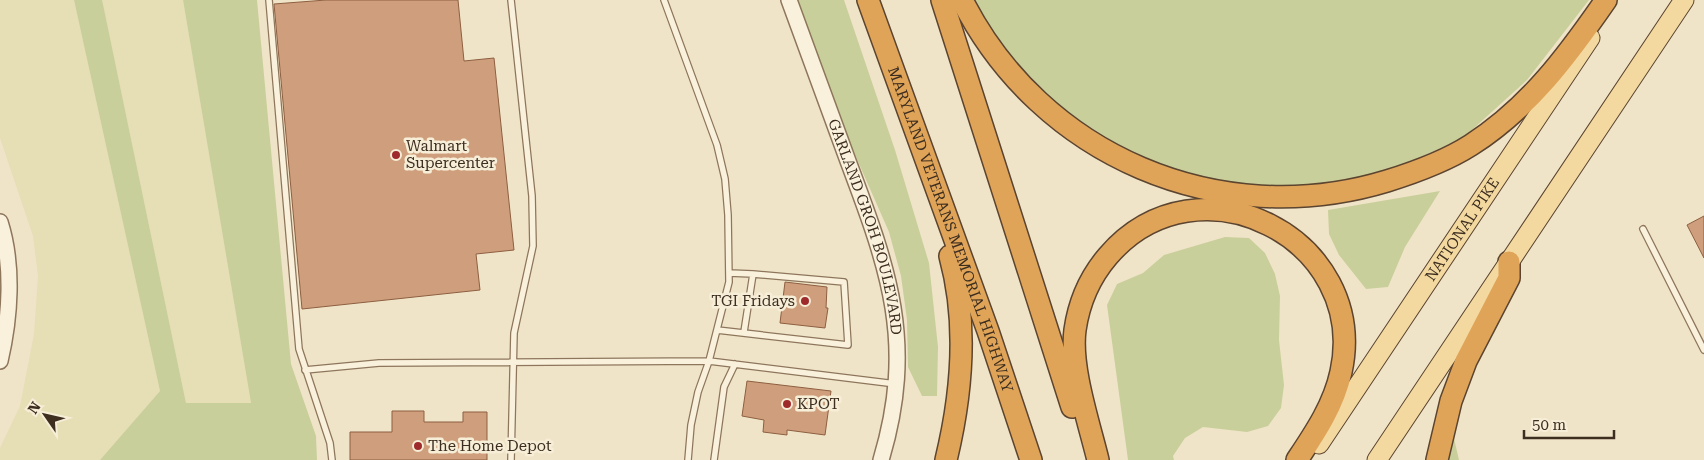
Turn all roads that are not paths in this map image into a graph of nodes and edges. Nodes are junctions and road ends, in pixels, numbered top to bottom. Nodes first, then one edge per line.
1 (269, 0) edge
2 (511, 0) edge
3 (664, 0) edge
4 (789, 0) edge
5 (868, 0) edge
6 (942, 0) edge
7 (962, 0) edge
8 (1606, 0) edge
9 (1616, 0) edge
10 (1685, 0) edge
11 (913, 121) junction
12 (0, 222) edge
13 (1643, 229) dead end
14 (1509, 262) junction
15 (729, 273) junction
16 (753, 274) junction
17 (717, 330) junction
18 (744, 332) junction
19 (1704, 350) edge
20 (709, 360) junction
21 (0, 361) edge
22 (512, 363) junction
23 (735, 364) junction
24 (305, 370) junction
25 (897, 384) junction
26 (332, 460) edge
27 (511, 460) edge
28 (688, 460) edge
29 (714, 460) edge
30 (881, 460) edge
31 (946, 460) edge
32 (1031, 460) edge
33 (1089, 460) edge
34 (1098, 460) edge
35 (1297, 460) edge
36 (1308, 460) edge
37 (1377, 460) edge
38 (1436, 460) edge

1 - 24 lane
2 - 22 lane
3 - 15 lane
4 - 25 street, GARLAND GROH BOULEVARD
5 - 11 highway, MARYLAND VETERANS MEMORIAL HIGHWAY
6 - 33 highway
7 - 8 highway
9 - 36 main road, NATIONAL PIKE
10 - 14 main road
11 - 31 highway
11 - 32 highway, MARYLAND VETERANS MEMORIAL HIGHWAY
12 - 21 street
13 - 19 lane
14 - 37 main road
14 - 38 highway
15 - 16 lane
15 - 17 lane
16 - 18 lane
16 - 18 lane
17 - 18 lane
17 - 20 lane
20 - 22 lane
20 - 23 lane
20 - 28 lane
22 - 24 lane
22 - 27 lane
23 - 25 lane
23 - 29 lane
24 - 26 lane
25 - 30 street, GARLAND GROH BOULEVARD
34 - 35 highway

